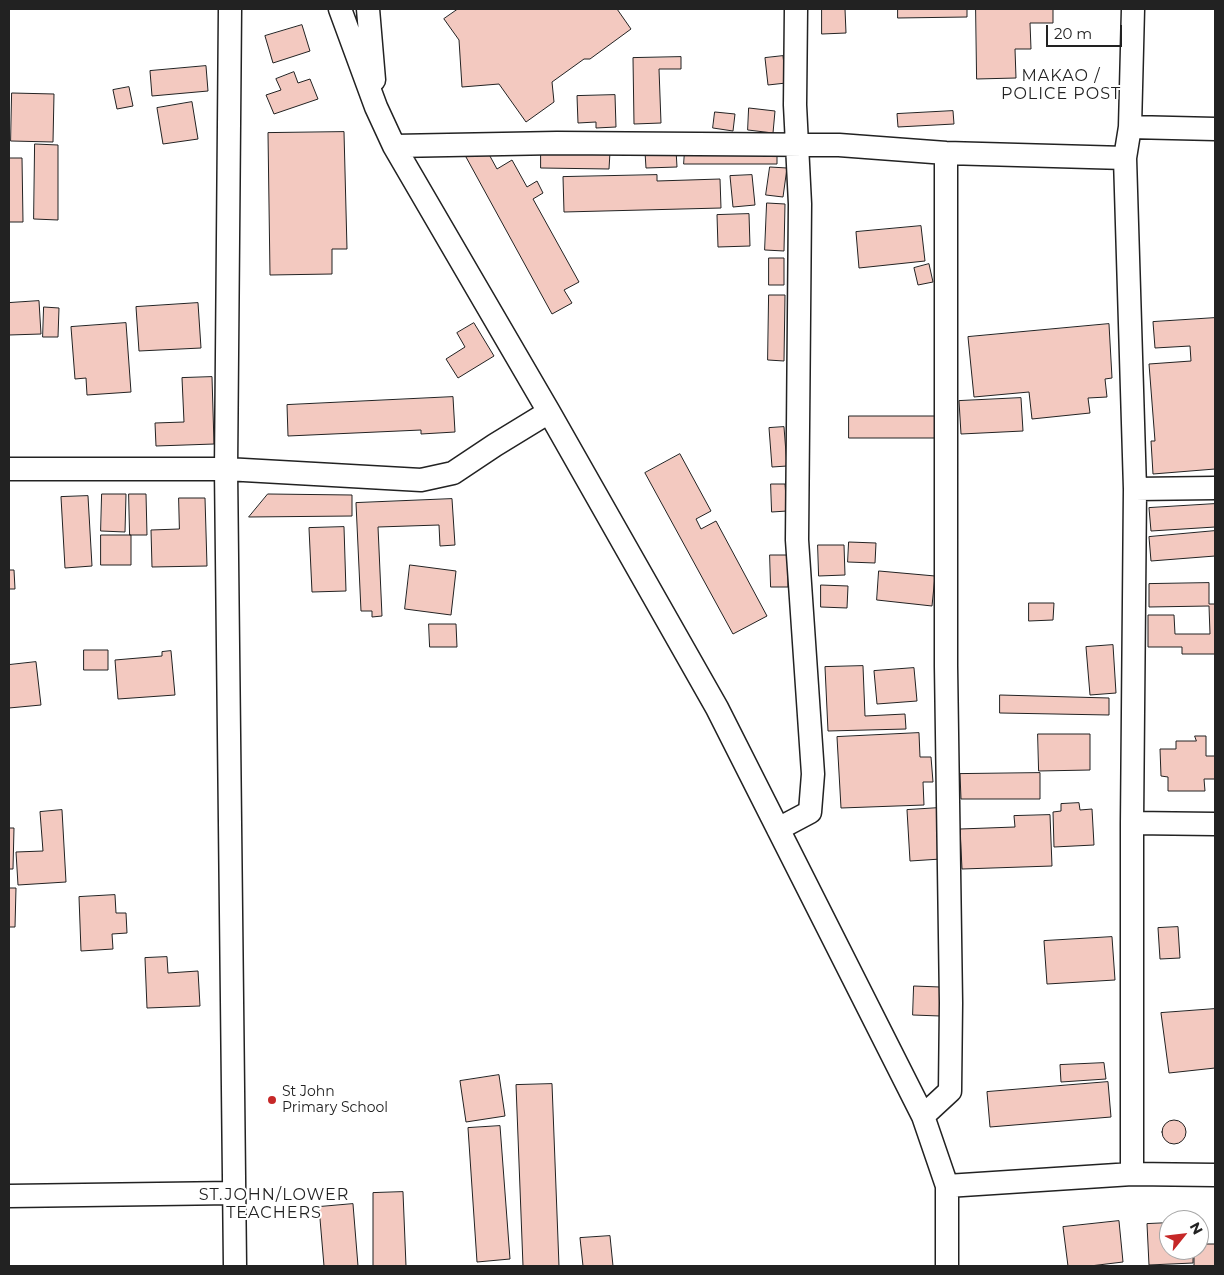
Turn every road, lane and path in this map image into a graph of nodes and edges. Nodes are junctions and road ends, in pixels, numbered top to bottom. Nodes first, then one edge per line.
1 (230, 9) edge
2 (340, 9) edge
3 (368, 9) edge
4 (796, 9) edge
5 (1133, 9) edge
6 (376, 107) junction
7 (1130, 127) junction
8 (1215, 129) edge
9 (797, 145) junction
10 (394, 146) junction
11 (946, 153) junction
12 (1125, 158) junction
13 (549, 412) junction
14 (9, 469) edge
15 (226, 469) junction
16 (1215, 488) edge
17 (1135, 489) junction
18 (1132, 823) junction
19 (1215, 824) edge
20 (778, 829) junction
21 (923, 1116) junction
22 (1132, 1174) junction
23 (1215, 1175) edge
24 (947, 1186) junction
25 (233, 1193) junction
26 (9, 1196) edge
27 (234, 1266) edge
28 (948, 1266) edge

1 - 15 street
2 - 6 street
3 - 6 street
4 - 9 street
5 - 7 street
6 - 10 street
7 - 8 street
7 - 12 street
9 - 10 street
9 - 11 street
9 - 20 street
10 - 13 street
11 - 12 street
11 - 21 street
12 - 17 street
13 - 15 street
13 - 20 street
14 - 15 street
15 - 25 street
16 - 17 street
17 - 18 street
18 - 19 street
18 - 22 street
20 - 21 street
21 - 24 street
22 - 23 street
22 - 24 street
24 - 28 street
25 - 26 street
25 - 27 street

